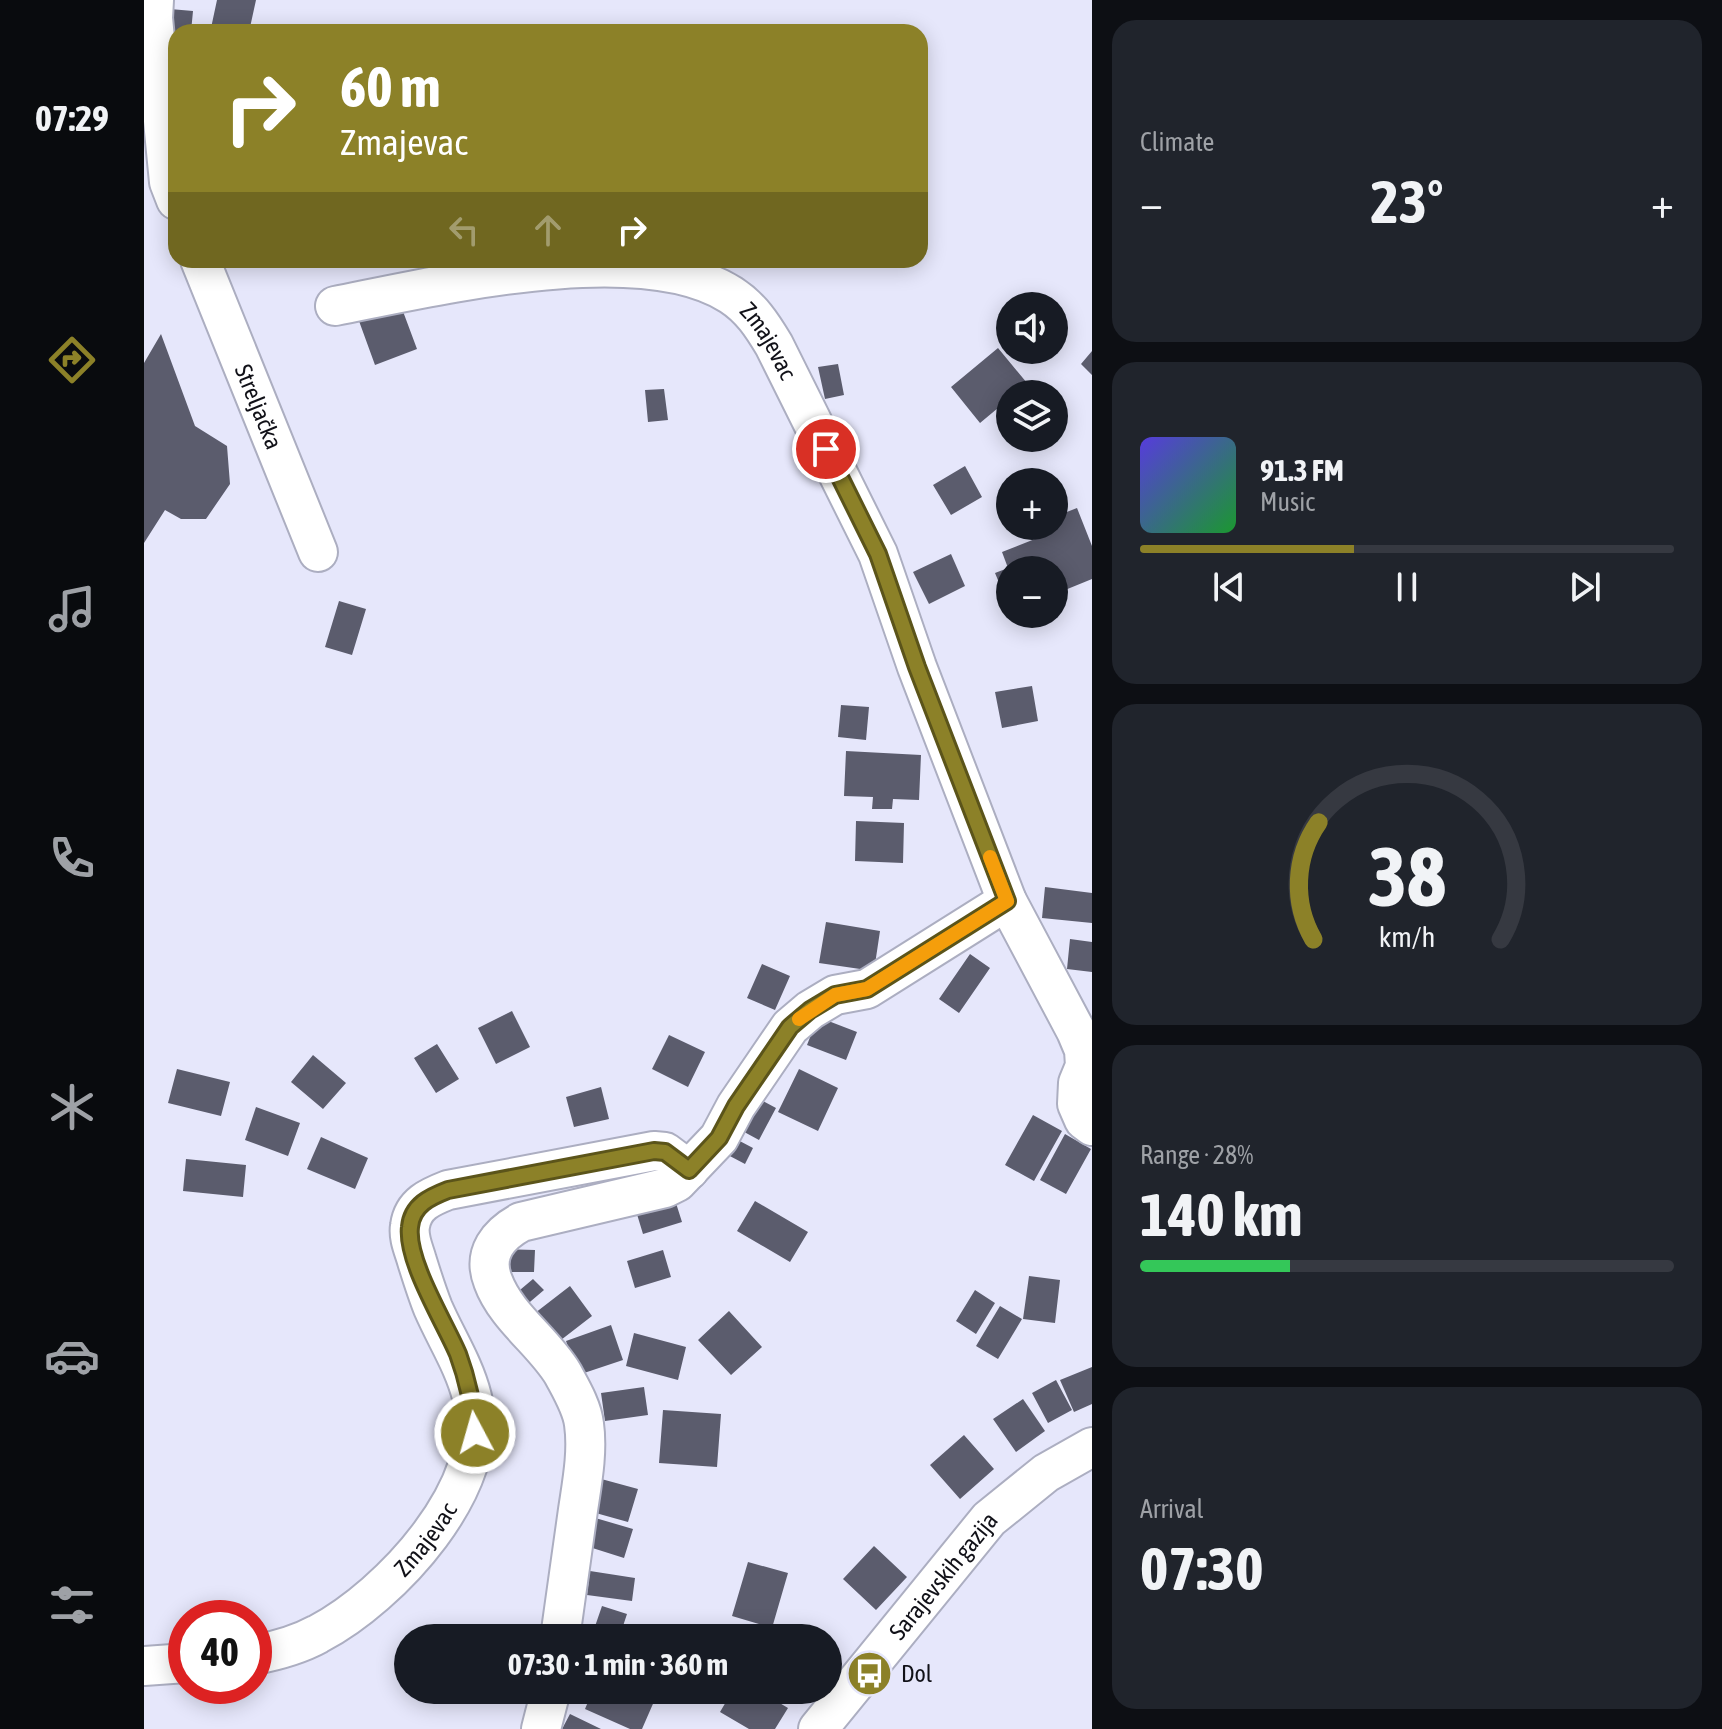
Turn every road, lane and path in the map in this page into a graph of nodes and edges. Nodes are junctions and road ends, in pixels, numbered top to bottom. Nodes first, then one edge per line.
1 (154, 0) edge
2 (168, 172) edge
3 (203, 268) edge
4 (572, 268) edge
5 (622, 268) edge
6 (335, 306) dead end
7 (318, 552) dead end
8 (1007, 901) junction
9 (1092, 1126) edge
10 (689, 1170) junction
11 (1092, 1447) edge
12 (562, 1624) edge
13 (272, 1652) edge
14 (168, 1664) edge
15 (144, 1666) edge
16 (547, 1704) edge
17 (541, 1729) edge
18 (818, 1729) edge

1 - 2 street
3 - 7 street, Streljačka
4 - 6 street, Zmajevac
5 - 8 street, Zmajevac
8 - 9 street
8 - 10 street
10 - 12 street
10 - 13 street, Zmajevac
11 - 18 street, Sarajevskih gazija
14 - 15 street
16 - 17 street

